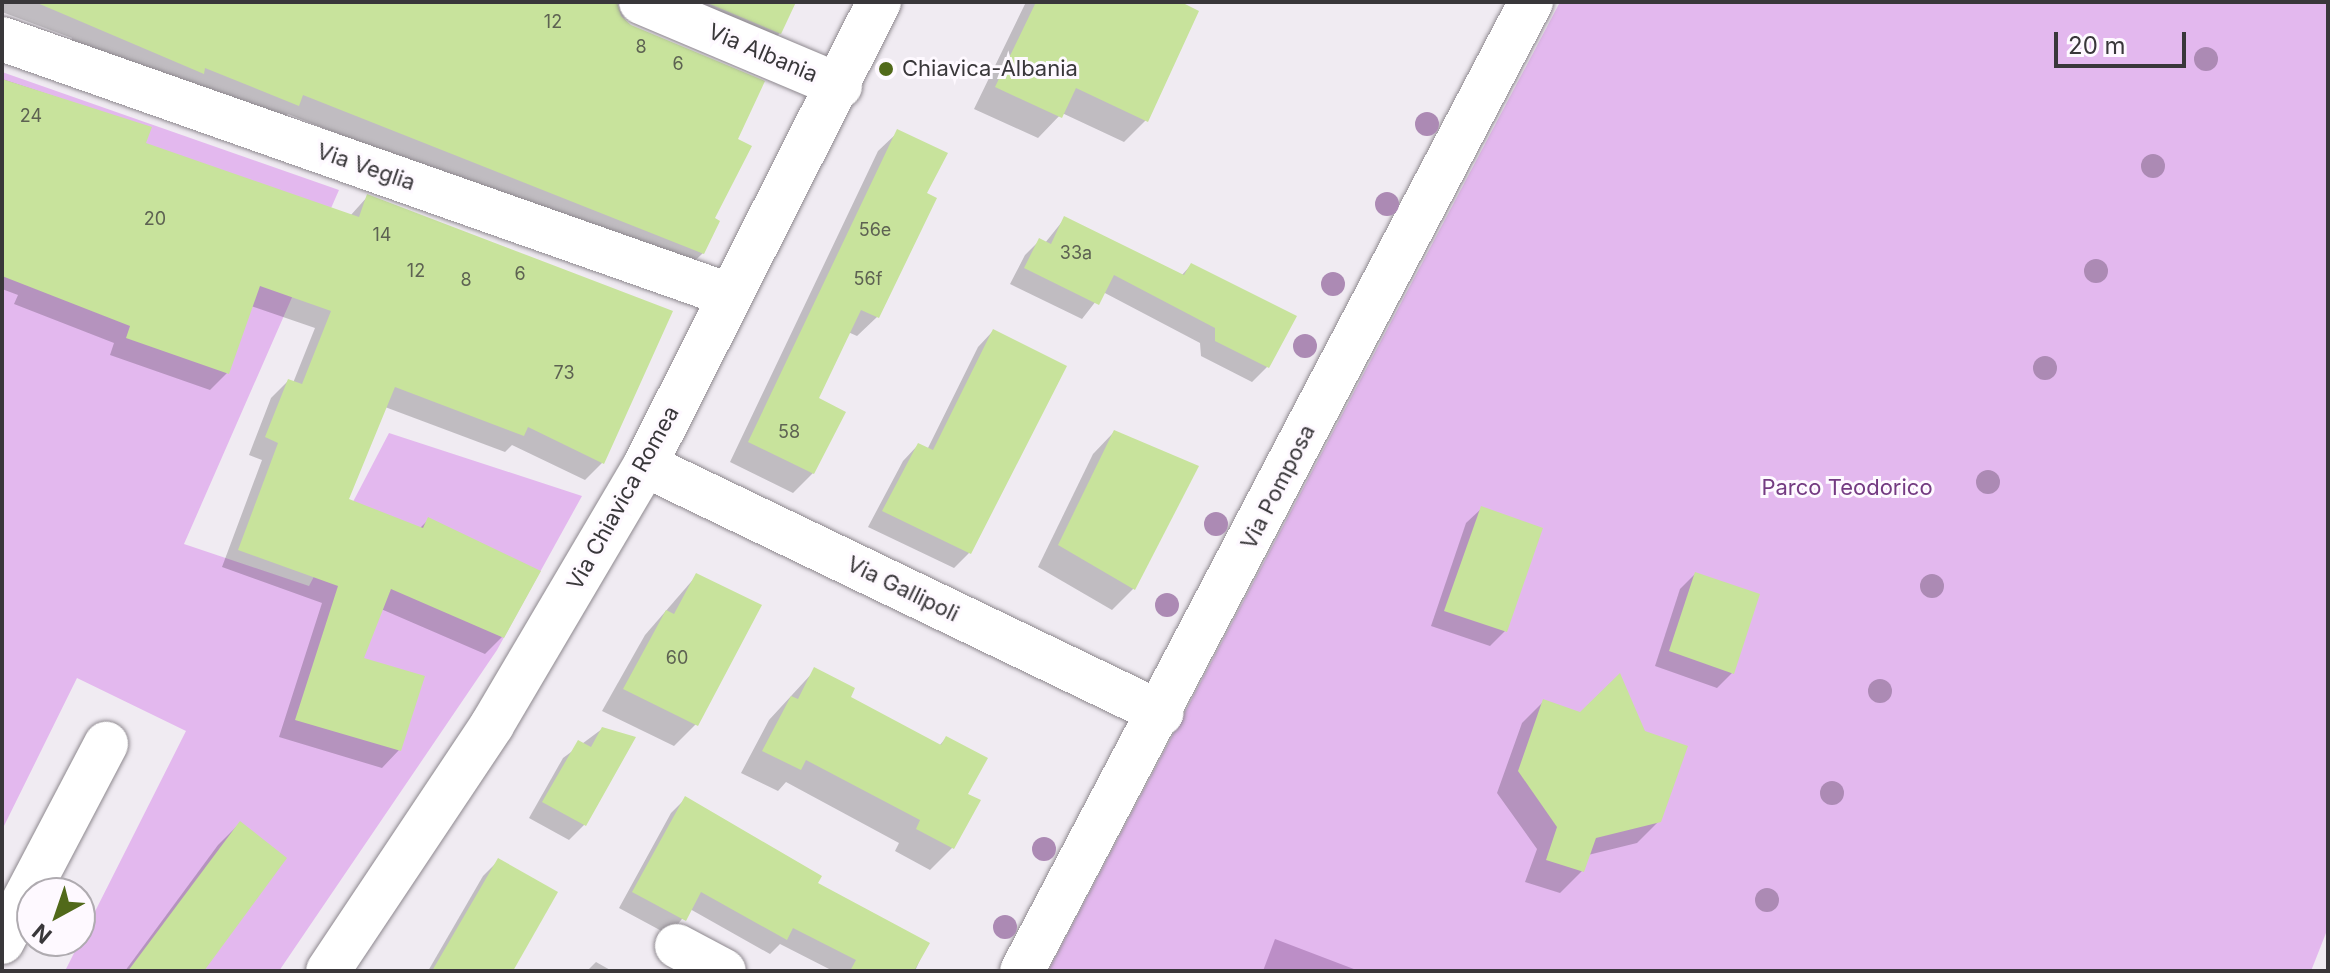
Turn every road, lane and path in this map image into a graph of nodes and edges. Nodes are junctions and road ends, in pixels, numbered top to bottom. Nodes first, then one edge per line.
1 (641, 2) edge
2 (879, 2) edge
3 (1531, 2) edge
4 (2, 39) edge
5 (840, 86) junction
6 (729, 295) junction
7 (645, 465) junction
8 (1161, 713) junction
9 (106, 744) dead end
10 (2, 942) edge
11 (677, 946) dead end
12 (328, 971) edge
13 (724, 971) edge
14 (1022, 971) edge

1 - 5 street, Via Albania
2 - 5 street, Via Chiavica Romea
3 - 8 street, Via Pomposa
4 - 6 street, Via Veglia
5 - 6 street, Via Chiavica Romea
6 - 7 street, Via Chiavica Romea
7 - 8 street, Via Gallipoli
7 - 12 street, Via Chiavica Romea
8 - 14 street, Via Pomposa
9 - 10 street
11 - 13 street

